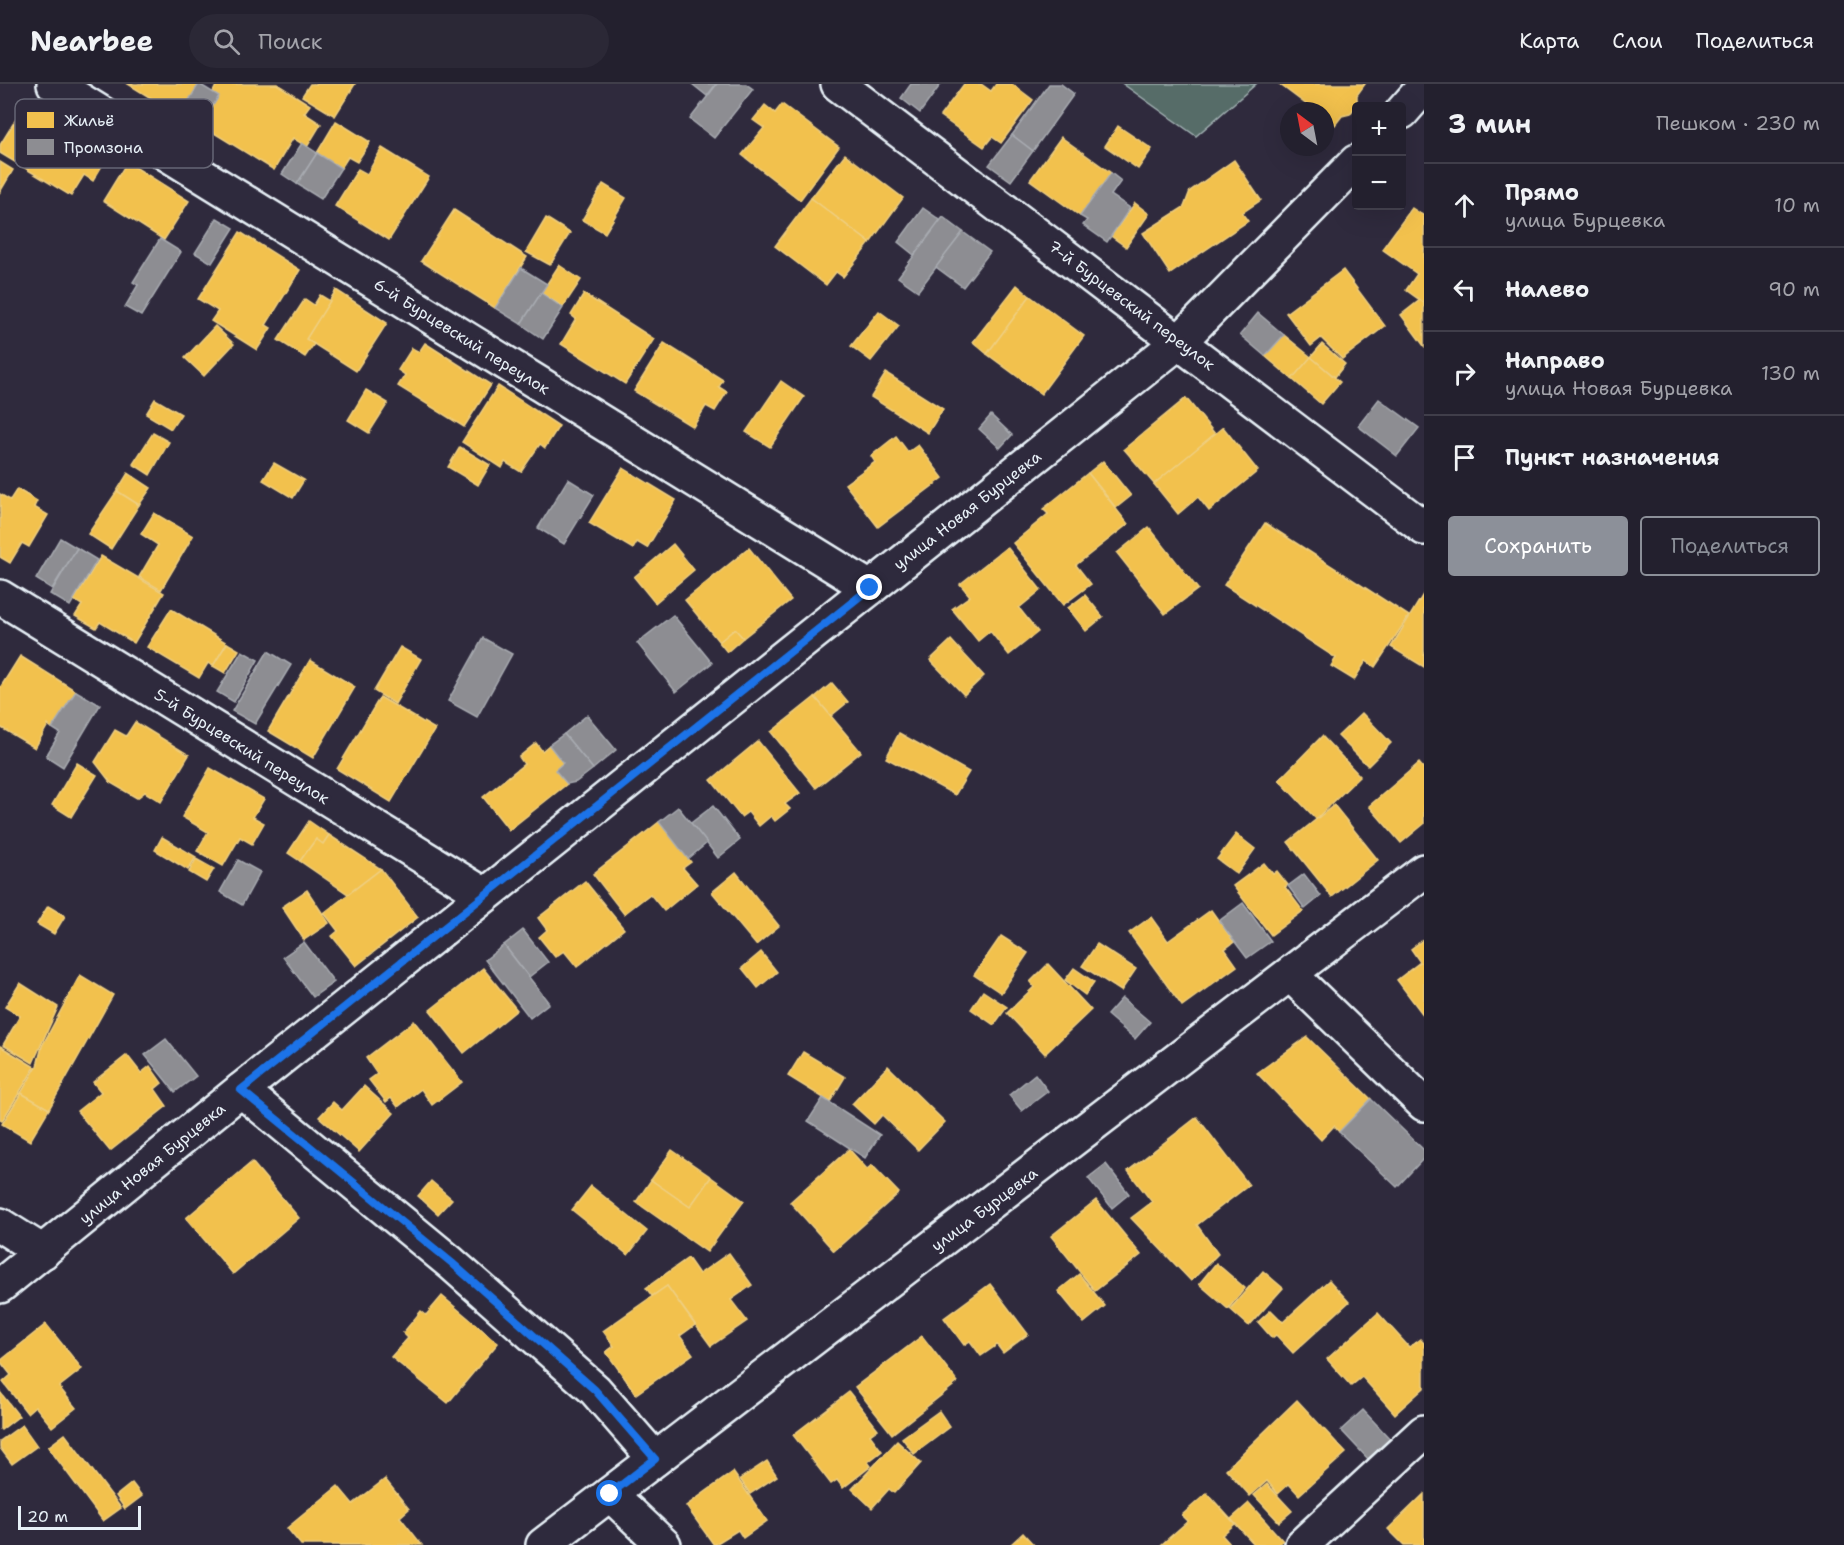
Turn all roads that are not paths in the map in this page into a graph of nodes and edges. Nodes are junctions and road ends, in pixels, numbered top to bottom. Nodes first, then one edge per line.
1 (54, 84) edge
2 (838, 84) edge
3 (1424, 87) edge
4 (78, 99) edge
5 (1406, 107) edge
6 (1352, 166) edge
7 (190, 168) edge
8 (1180, 341) junction
9 (1424, 528) edge
10 (870, 588) junction
11 (0, 597) edge
12 (1424, 871) edge
13 (485, 895) junction
14 (1291, 975) junction
15 (241, 1090) junction
16 (1424, 1104) edge
17 (0, 1225) edge
18 (43, 1252) junction
19 (0, 1286) edge
20 (1424, 1432) edge
21 (655, 1459) junction
22 (610, 1494) junction
23 (543, 1545) edge
24 (664, 1545) edge
25 (1302, 1545) edge

1 - 4 street, 6-й Бурцевский переулок
2 - 8 street, 7-й Бурцевский переулок
3 - 5 street
6 - 8 street, улица Новая Бурцевка
7 - 10 street, 6-й Бурцевский переулок
8 - 9 street, 7-й Бурцевский переулок
8 - 10 street, улица Новая Бурцевка
10 - 13 street, улица Новая Бурцевка
11 - 13 street, 5-й Бурцевский переулок
12 - 14 street, улица Бурцевка
13 - 15 street, улица Новая Бурцевка
14 - 16 street
14 - 21 street, улица Бурцевка
15 - 18 street, улица Новая Бурцевка
15 - 21 street
17 - 18 street
18 - 19 street, улица Новая Бурцевка
20 - 25 street
21 - 22 street, улица Бурцевка
22 - 23 street, улица Бурцевка
22 - 24 street

